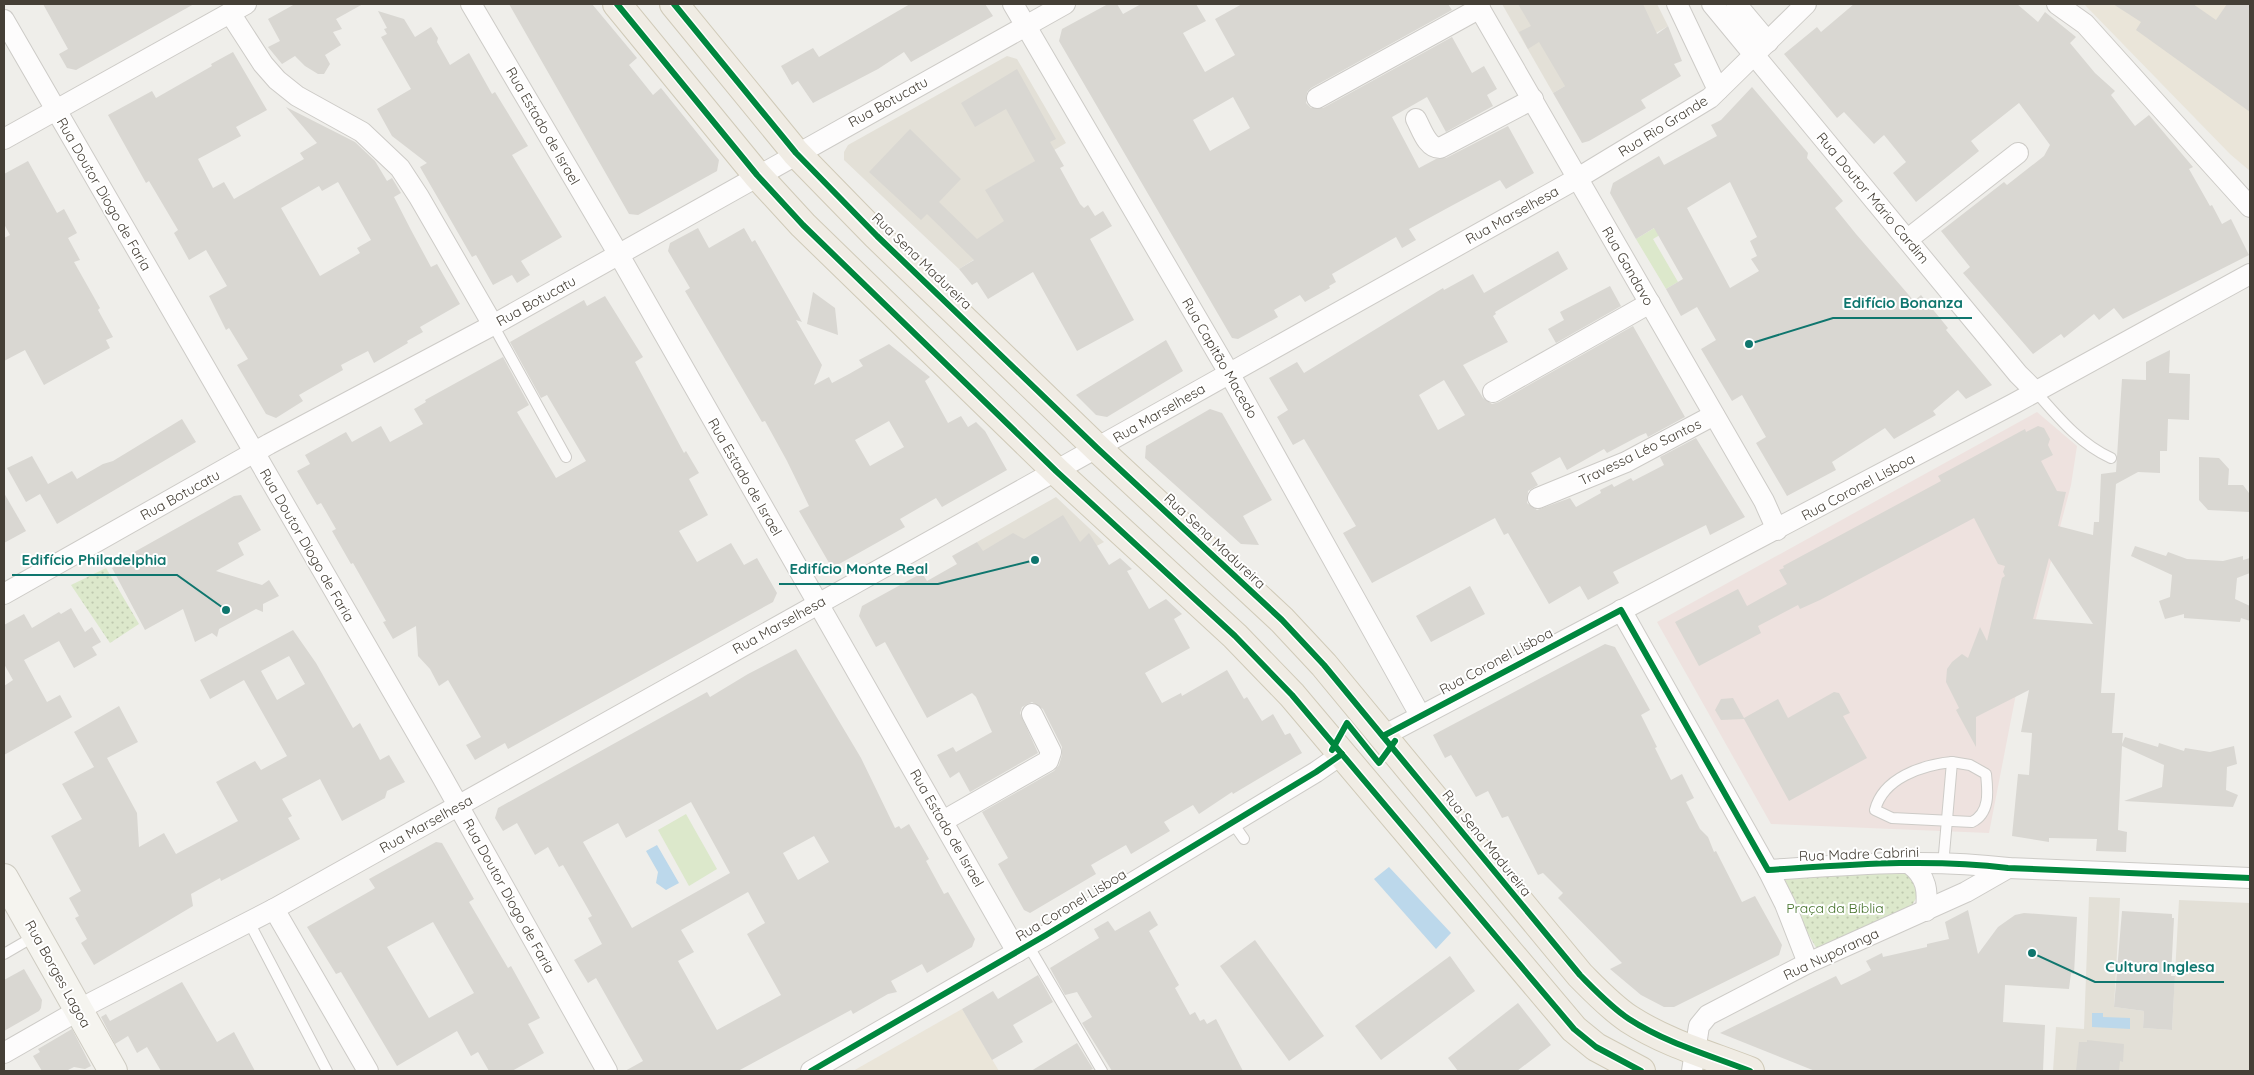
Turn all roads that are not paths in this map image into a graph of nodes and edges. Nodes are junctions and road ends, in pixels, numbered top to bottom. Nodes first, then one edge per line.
1 (471, 4) edge
2 (617, 4) edge
3 (674, 4) edge
4 (1013, 4) edge
5 (1066, 4) edge
6 (1676, 4) edge
7 (1712, 4) edge
8 (1736, 4) edge
9 (1806, 4) edge
10 (2057, 4) edge
11 (1479, 6) edge
12 (238, 8) edge
13 (4, 20) edge
14 (1026, 26) junction
15 (1762, 48) junction
16 (1718, 90) junction
17 (1317, 98) dead end
18 (1533, 99) junction
19 (55, 110) junction
20 (1416, 119) dead end
21 (4, 139) edge
22 (796, 153) junction
23 (2018, 153) dead end
24 (757, 175) junction
25 (1578, 178) junction
26 (2250, 207) edge
27 (1908, 240) junction
28 (619, 255) junction
29 (2250, 274) edge
30 (1650, 303) junction
31 (493, 325) junction
32 (1229, 373) junction
33 (1493, 392) dead end
34 (2036, 392) junction
35 (1714, 415) junction
36 (1098, 448) junction
37 (254, 453) junction
38 (566, 457) dead end
39 (2111, 458) dead end
40 (1056, 472) junction
41 (1538, 498) dead end
42 (1777, 530) junction
43 (4, 594) edge
44 (818, 603) junction
45 (1621, 610) junction
46 (1032, 714) dead end
47 (1420, 715) junction
48 (1383, 736) junction
49 (1342, 754) junction
50 (1952, 762) junction
51 (458, 806) junction
52 (942, 821) junction
53 (1232, 822) junction
54 (1948, 822) junction
55 (1244, 840) dead end
56 (1910, 864) junction
57 (1947, 864) junction
58 (2008, 868) junction
59 (1768, 870) junction
60 (2250, 878) edge
61 (8, 894) edge
62 (274, 909) junction
63 (1926, 911) junction
64 (249, 922) junction
65 (36, 935) junction
66 (1022, 948) junction
67 (4, 954) edge
68 (1808, 963) junction
69 (79, 1010) junction
70 (4, 1053) edge
71 (1693, 1060) edge
72 (112, 1071) edge
73 (327, 1071) edge
74 (368, 1071) edge
75 (607, 1071) edge
76 (810, 1071) edge
77 (1102, 1071) edge
78 (1641, 1071) edge
79 (1750, 1071) edge

1 - 28 street, Rua Estado de Israel
2 - 24 main road
3 - 22 main road, Rua Sena Madureira
4 - 14 street, Rua Capitão Macedo
5 - 14 street, Rua Botucatu
6 - 16 street
7 - 15 street, Rua Doutor Mário Cardim
8 - 15 street
9 - 15 street, Rua Rio Grande
10 - 26 street
11 - 17 street
11 - 18 street, Rua Gandavo
12 - 19 street
12 - 31 street
13 - 19 street, Rua Doutor Diogo de Faria
14 - 22 street, Rua Botucatu
14 - 32 street, Rua Capitão Macedo
15 - 16 street, Rua Rio Grande
15 - 27 street, Rua Doutor Mário Cardim
16 - 25 street, Rua Rio Grande
18 - 20 street
18 - 25 street, Rua Gandavo
19 - 21 street
19 - 37 street, Rua Doutor Diogo de Faria
22 - 24 street, Rua Botucatu
22 - 36 main road, Rua Sena Madureira
23 - 27 street
24 - 28 street, Rua Botucatu
24 - 40 main road
25 - 30 street, Rua Gandavo
25 - 32 street, Rua Marselhesa
27 - 34 street, Rua Doutor Mário Cardim
28 - 31 street, Rua Botucatu
28 - 44 street, Rua Estado de Israel
29 - 34 street, Rua Coronel Lisboa
30 - 33 street
30 - 35 street, Rua Gandavo
31 - 37 street, Rua Botucatu
31 - 38 lane
32 - 36 street, Rua Marselhesa
32 - 47 street, Rua Capitão Macedo
34 - 39 lane
34 - 42 street, Rua Coronel Lisboa
35 - 41 street, Travessa Léo Santos
35 - 42 street, Rua Gandavo
36 - 40 street, Rua Marselhesa
36 - 48 main road, Rua Sena Madureira
37 - 43 street, Rua Botucatu
37 - 51 street, Rua Doutor Diogo de Faria
40 - 44 street, Rua Marselhesa
40 - 49 main road
42 - 45 street, Rua Coronel Lisboa
44 - 51 street, Rua Marselhesa
44 - 52 street, Rua Estado de Israel
45 - 47 street, Rua Coronel Lisboa
45 - 59 street
46 - 52 street
47 - 48 street, Rua Coronel Lisboa
48 - 71 main road, Rua Sena Madureira
49 - 53 street, Rua Coronel Lisboa
49 - 78 main road
50 - 54 lane
50 - 54 lane
50 - 54 lane
51 - 62 street, Rua Marselhesa
51 - 75 street, Rua Doutor Diogo de Faria
52 - 66 street, Rua Estado de Israel
53 - 55 lane
53 - 66 street, Rua Coronel Lisboa
54 - 57 lane
56 - 57 street, Rua Madre Cabrini
56 - 59 street, Rua Madre Cabrini
56 - 63 street
57 - 58 street, Rua Madre Cabrini
58 - 60 street, Rua Madre Cabrini
58 - 63 street, Rua Nuporanga
59 - 68 street
61 - 65 street, Rua Borges Lagoa
62 - 64 street, Rua Marselhesa
62 - 74 street
63 - 68 street, Rua Nuporanga
64 - 69 street, Rua Marselhesa
64 - 73 lane
65 - 67 lane
65 - 69 street, Rua Borges Lagoa
66 - 76 street, Rua Coronel Lisboa
66 - 77 lane
68 - 71 street, Rua Nuporanga
69 - 70 street, Rua Marselhesa
69 - 72 street, Rua Borges Lagoa
71 - 79 main road, Rua Sena Madureira

